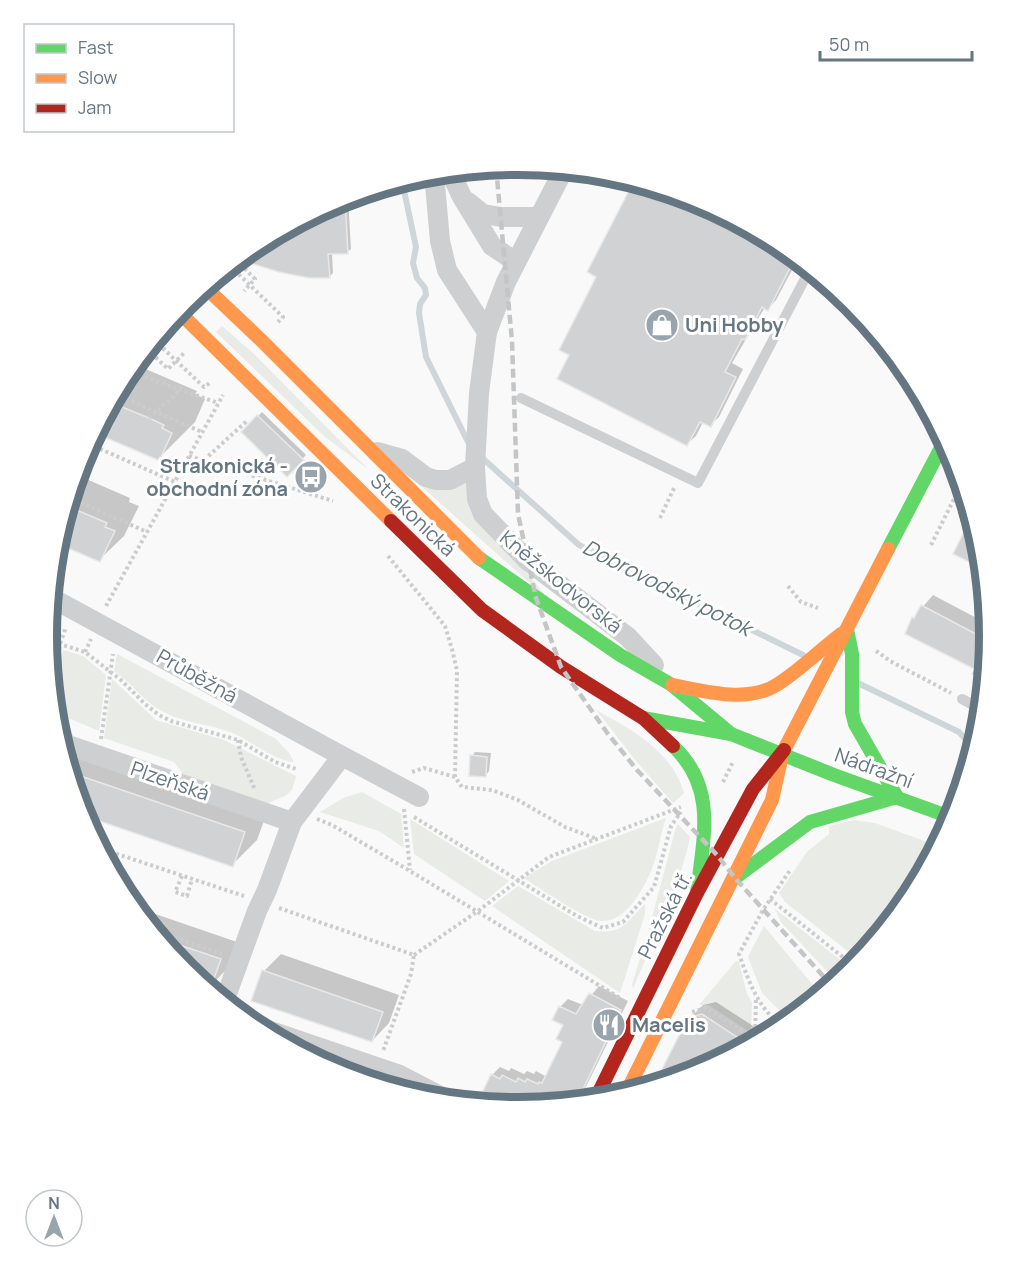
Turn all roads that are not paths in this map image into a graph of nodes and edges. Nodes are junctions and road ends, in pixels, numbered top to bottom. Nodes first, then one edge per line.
1 (560, 177) edge
2 (454, 180) edge
3 (435, 183) edge
4 (462, 198) junction
5 (539, 217) junction
6 (516, 262) junction
7 (806, 276) edge
8 (211, 292) edge
9 (185, 318) edge
10 (487, 332) junction
11 (521, 398) dead end
12 (371, 451) junction
13 (940, 451) edge
14 (475, 466) junction
15 (58, 602) edge
16 (848, 629) junction
17 (833, 645) junction
18 (672, 685) junction
19 (962, 699) road end
20 (973, 705) edge
21 (643, 718) junction
22 (731, 734) junction
23 (71, 746) edge
24 (782, 755) junction
25 (342, 756) junction
26 (401, 793) road end
27 (897, 797) junction
28 (943, 814) edge
29 (296, 817) junction
30 (735, 878) junction
31 (697, 893) junction
32 (227, 994) edge
33 (299, 1041) edge
34 (395, 1080) edge
35 (632, 1082) edge
36 (600, 1089) edge

1 - 5 street, Kněžskodvorská
2 - 4 street
3 - 10 street
4 - 5 street
4 - 6 street
5 - 6 street, Kněžskodvorská
6 - 10 street, Kněžskodvorská
7 - 11 lane
8 - 12 main road, Strakonická
9 - 21 main road, Strakonická
10 - 14 street, Kněžskodvorská
12 - 14 street
12 - 18 main road, Strakonická
13 - 16 main road, Pražská tř.
14 - 18 street, Kněžskodvorská
15 - 25 street, Průběžná
16 - 17 main road, Pražská tř.
16 - 27 main road
17 - 18 main road
17 - 24 main road, Pražská tř.
18 - 22 main road
19 - 20 lane
21 - 22 main road
21 - 31 main road
22 - 24 main road
23 - 29 street, Plzeňská
24 - 27 main road, Nádražní
24 - 30 main road, Pražská tř.
24 - 31 main road, Pražská tř.
25 - 26 street, Průběžná
25 - 29 street
27 - 28 main road, Nádražní
27 - 30 main road
29 - 32 street
30 - 35 main road, Pražská tř.
31 - 36 main road, Pražská tř.
33 - 34 street

